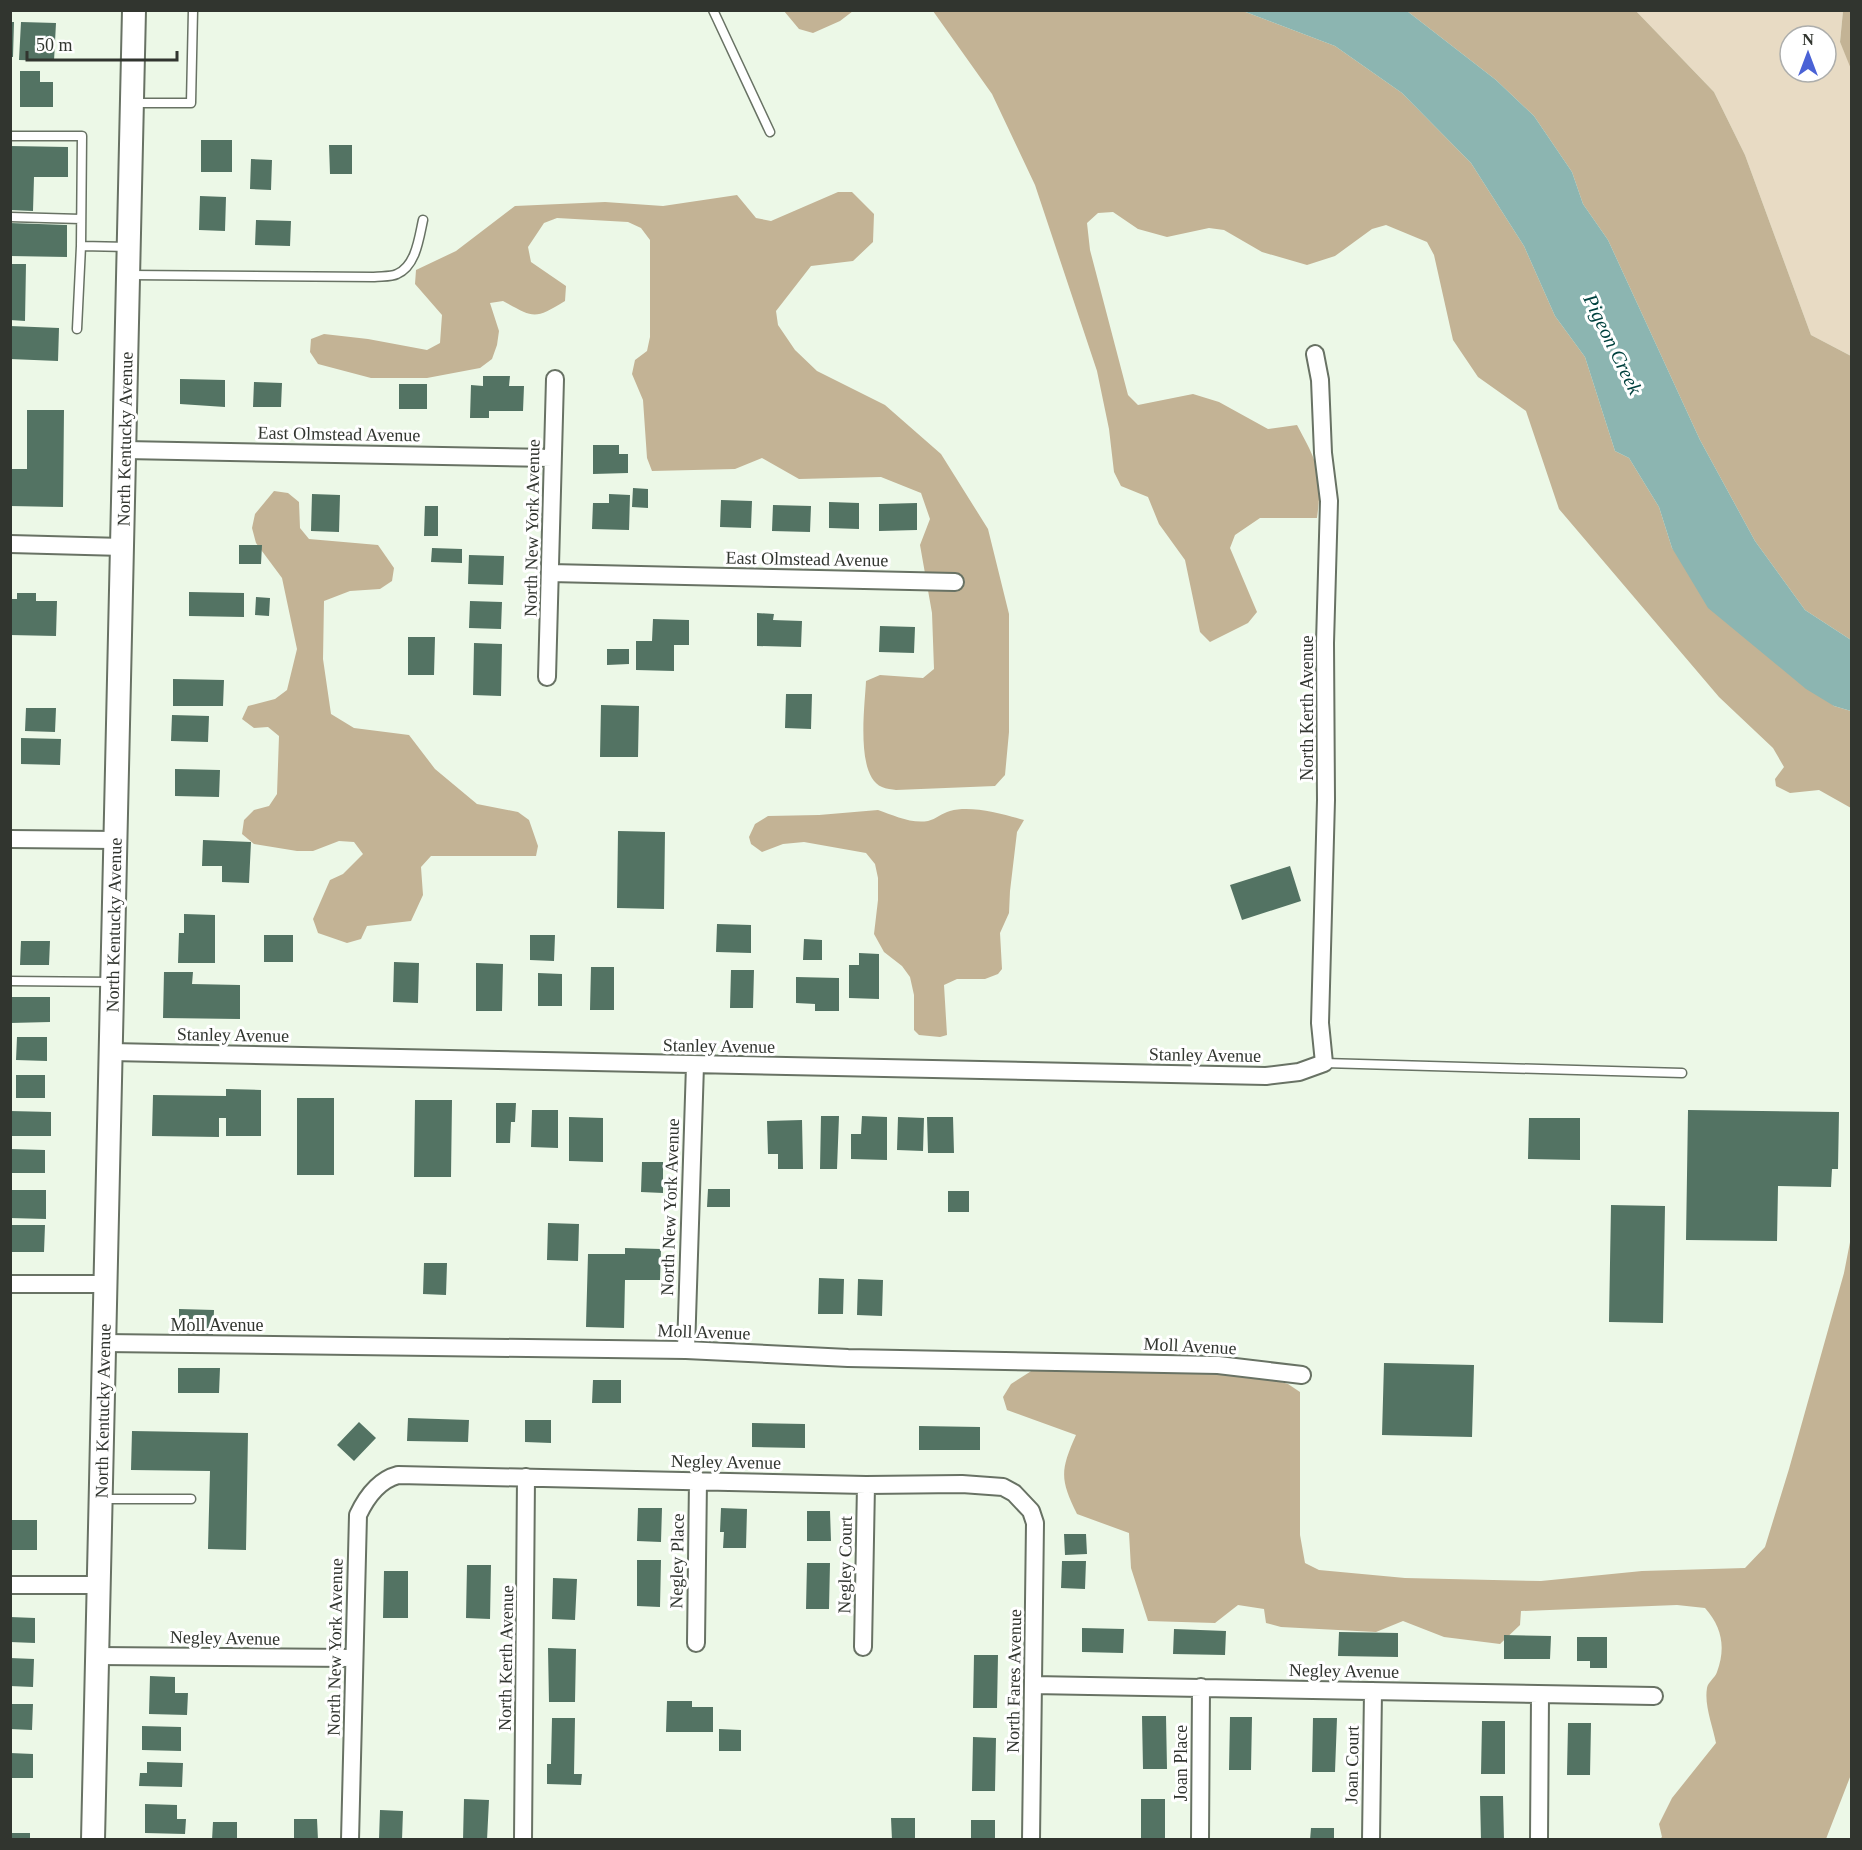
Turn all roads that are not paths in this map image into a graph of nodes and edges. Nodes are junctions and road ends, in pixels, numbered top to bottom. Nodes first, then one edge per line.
1 (135, 10) edge
2 (193, 10) edge
3 (713, 10) edge
4 (132, 102) junction
5 (770, 132) dead end
6 (10, 136) edge
7 (10, 216) edge
8 (81, 219) junction
9 (423, 220) dead end
10 (81, 246) junction
11 (129, 247) junction
12 (129, 275) junction
13 (77, 329) dead end
14 (1315, 354) dead end
15 (555, 379) dead end
16 (125, 450) junction
17 (552, 458) junction
18 (10, 544) edge
19 (123, 547) junction
20 (550, 573) junction
21 (956, 582) dead end
22 (547, 677) dead end
23 (10, 839) edge
24 (116, 840) junction
25 (10, 981) edge
26 (113, 982) junction
27 (111, 1052) junction
28 (1324, 1063) junction
29 (695, 1065) junction
30 (1682, 1073) dead end
31 (10, 1284) edge
32 (106, 1284) junction
33 (104, 1343) junction
34 (686, 1350) junction
35 (1302, 1375) dead end
36 (398, 1475) joint
37 (526, 1477) junction
38 (698, 1480) junction
39 (866, 1485) junction
40 (101, 1499) junction
41 (191, 1499) dead end
42 (1035, 1523) joint
43 (10, 1585) edge
44 (99, 1585) junction
45 (696, 1643) dead end
46 (863, 1647) dead end
47 (97, 1656) junction
48 (353, 1658) junction
49 (1033, 1685) junction
50 (1201, 1687) junction
51 (1373, 1691) junction
52 (1539, 1695) junction
53 (1654, 1695) dead end
54 (93, 1839) edge
55 (350, 1839) edge
56 (523, 1839) edge
57 (1031, 1839) edge
58 (1200, 1839) edge
59 (1371, 1839) edge
60 (1539, 1839) edge

1 - 4 street, North Kentucky Avenue
2 - 4 lane
3 - 5 lane
4 - 11 street, North Kentucky Avenue
6 - 8 lane
7 - 8 lane
8 - 10 lane
9 - 12 lane
10 - 11 lane
10 - 13 lane
11 - 12 street, North Kentucky Avenue
12 - 16 street, North Kentucky Avenue
14 - 28 street, North Kerth Avenue
15 - 17 street, North New York Avenue
16 - 17 street, East Olmstead Avenue
16 - 19 street, North Kentucky Avenue
17 - 20 street, North New York Avenue
18 - 19 street
19 - 24 street, North Kentucky Avenue
20 - 21 street, East Olmstead Avenue
20 - 22 street, North New York Avenue
23 - 24 street
24 - 26 street, North Kentucky Avenue
25 - 26 lane
26 - 27 street, North Kentucky Avenue
27 - 29 street, Stanley Avenue
27 - 32 street, North Kentucky Avenue
28 - 29 street, Stanley Avenue
28 - 30 lane
29 - 34 street, North New York Avenue
31 - 32 street
32 - 33 street, North Kentucky Avenue
33 - 34 street, Moll Avenue
33 - 40 street, North Kentucky Avenue
34 - 35 street, Moll Avenue
36 - 37 street, Negley Avenue
36 - 48 street, North New York Avenue
37 - 38 street, Negley Avenue
37 - 56 street, North Kerth Avenue
38 - 39 street, Negley Avenue
38 - 45 street, Negley Place
39 - 42 street, Negley Avenue
39 - 46 street, Negley Court
40 - 41 lane
40 - 44 street, North Kentucky Avenue
42 - 49 street, North Fares Avenue
43 - 44 street
44 - 47 street, North Kentucky Avenue
47 - 48 street, Negley Avenue
47 - 54 street, North Kentucky Avenue
48 - 55 street, North New York Avenue
49 - 50 street, Negley Avenue
49 - 57 street, North Fares Avenue
50 - 51 street, Negley Avenue
50 - 58 street, Joan Place
51 - 52 street, Negley Avenue
51 - 59 street, Joan Court
52 - 53 street, Negley Avenue
52 - 60 street

